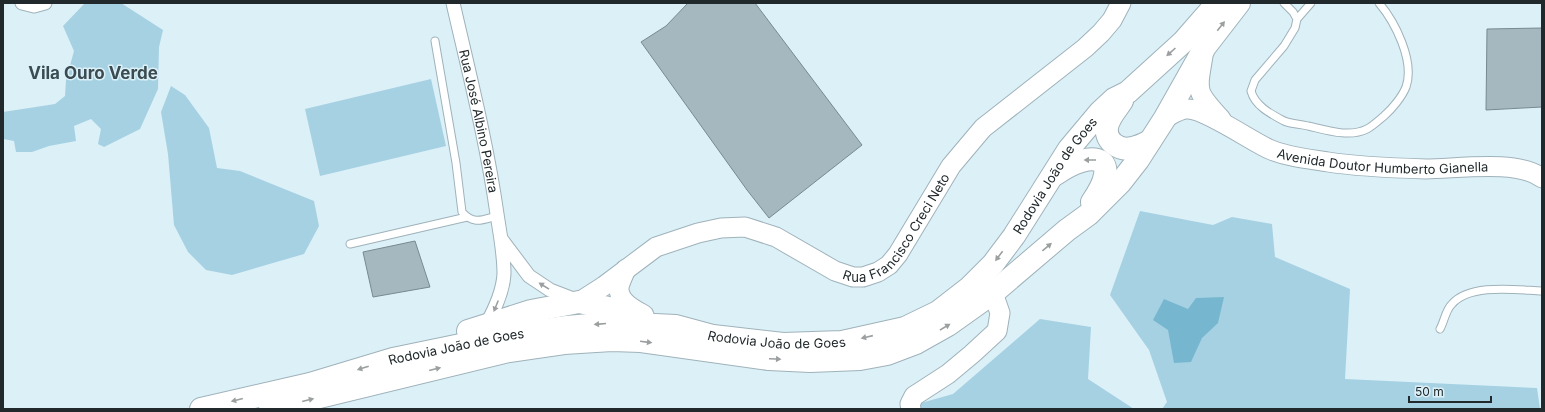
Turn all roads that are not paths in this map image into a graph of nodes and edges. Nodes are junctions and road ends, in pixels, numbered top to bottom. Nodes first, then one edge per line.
1 (22, 3) edge
2 (45, 3) edge
3 (453, 3) edge
4 (1121, 3) edge
5 (1217, 3) edge
6 (1239, 3) edge
7 (1284, 3) edge
8 (1311, 3) edge
9 (1379, 3) edge
10 (1297, 19) junction
11 (435, 41) dead end
12 (1205, 46) junction
13 (1128, 92) junction
14 (1164, 118) junction
15 (1227, 126) junction
16 (1150, 141) junction
17 (1052, 177) junction
18 (1542, 178) edge
19 (497, 216) junction
20 (467, 217) junction
21 (1067, 230) junction
22 (502, 240) junction
23 (350, 244) dead end
24 (626, 269) junction
25 (1542, 291) edge
26 (993, 293) junction
27 (579, 302) junction
28 (645, 316) junction
29 (486, 325) junction
30 (676, 326) junction
31 (1440, 329) dead end
32 (393, 359) junction
33 (201, 409) edge
34 (270, 409) edge
35 (911, 409) edge

1 - 2 street
3 - 19 street, Rua José Albino Pereira
4 - 24 main road, Rua Francisco Creci Neto
5 -> 13 highway, Rodovia João de Goes
12 -> 6 highway, Rodovia João de Goes
7 - 10 lane
8 - 10 lane
9 - 10 lane
11 - 20 lane
12 - 14 highway, Rodovia João de Goes
12 - 15 main road, Avenida Doutor Humberto Gianella
13 - 16 highway
13 - 17 highway, Rodovia João de Goes
14 - 15 main road, Avenida Doutor Humberto Gianella
14 - 16 highway, Rodovia João de Goes
15 - 18 main road, Avenida Doutor Humberto Gianella
16 - 21 highway, Rodovia João de Goes
21 -> 17 highway
17 -> 30 highway, Rodovia João de Goes
19 - 20 lane
19 - 22 street, Rua José Albino Pereira
20 - 23 lane
26 -> 21 highway, Rodovia João de Goes
27 -> 22 street, Rua José Albino Pereira
22 -> 29 street, Rua José Albino Pereira
24 - 27 main road, Rua Francisco Creci Neto
24 - 28 main road
25 - 31 lane
34 -> 26 highway, Rodovia João de Goes
26 - 35 main road
27 - 28 highway
27 - 29 highway
28 - 30 highway
29 - 32 highway
30 -> 32 highway, Rodovia João de Goes
32 -> 33 highway, Rodovia João de Goes

